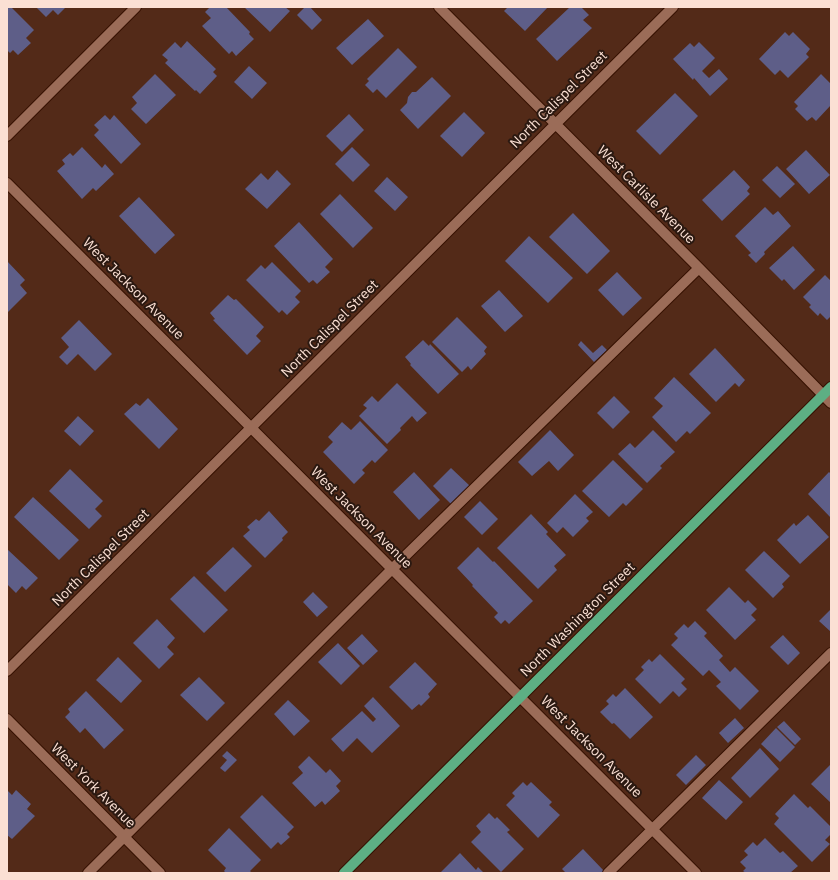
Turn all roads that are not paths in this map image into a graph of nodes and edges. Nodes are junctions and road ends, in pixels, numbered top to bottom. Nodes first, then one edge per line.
1 (136, 7) edge
2 (439, 7) edge
3 (673, 7) edge
4 (556, 124) junction
5 (7, 136) edge
6 (7, 183) edge
7 (699, 268) junction
8 (831, 387) edge
9 (823, 395) junction
10 (831, 403) edge
11 (251, 428) junction
12 (392, 569) junction
13 (831, 653) edge
14 (7, 671) edge
15 (521, 697) junction
16 (7, 719) edge
17 (653, 829) junction
18 (124, 837) junction
19 (88, 873) edge
20 (160, 873) edge
21 (344, 873) edge
22 (608, 873) edge
23 (696, 873) edge

1 - 5 street
2 - 4 street, West Carlisle Avenue
3 - 4 street, North Calispel Street
4 - 7 street, West Carlisle Avenue
4 - 11 street, North Calispel Street
6 - 11 street, West Jackson Avenue
7 - 9 street, West Carlisle Avenue
7 - 12 street
8 - 9 main road, North Washington Street
9 - 10 street, West Carlisle Avenue
9 - 15 main road, North Washington Street
11 - 12 street, West Jackson Avenue
11 - 14 street, North Calispel Street
12 - 15 street, West Jackson Avenue
12 - 18 street
13 - 17 street
15 - 17 street, West Jackson Avenue
15 - 21 main road, North Washington Street
16 - 18 street, West York Avenue
17 - 22 street
17 - 23 street, West Jackson Avenue
18 - 19 street
18 - 20 street, West York Avenue

